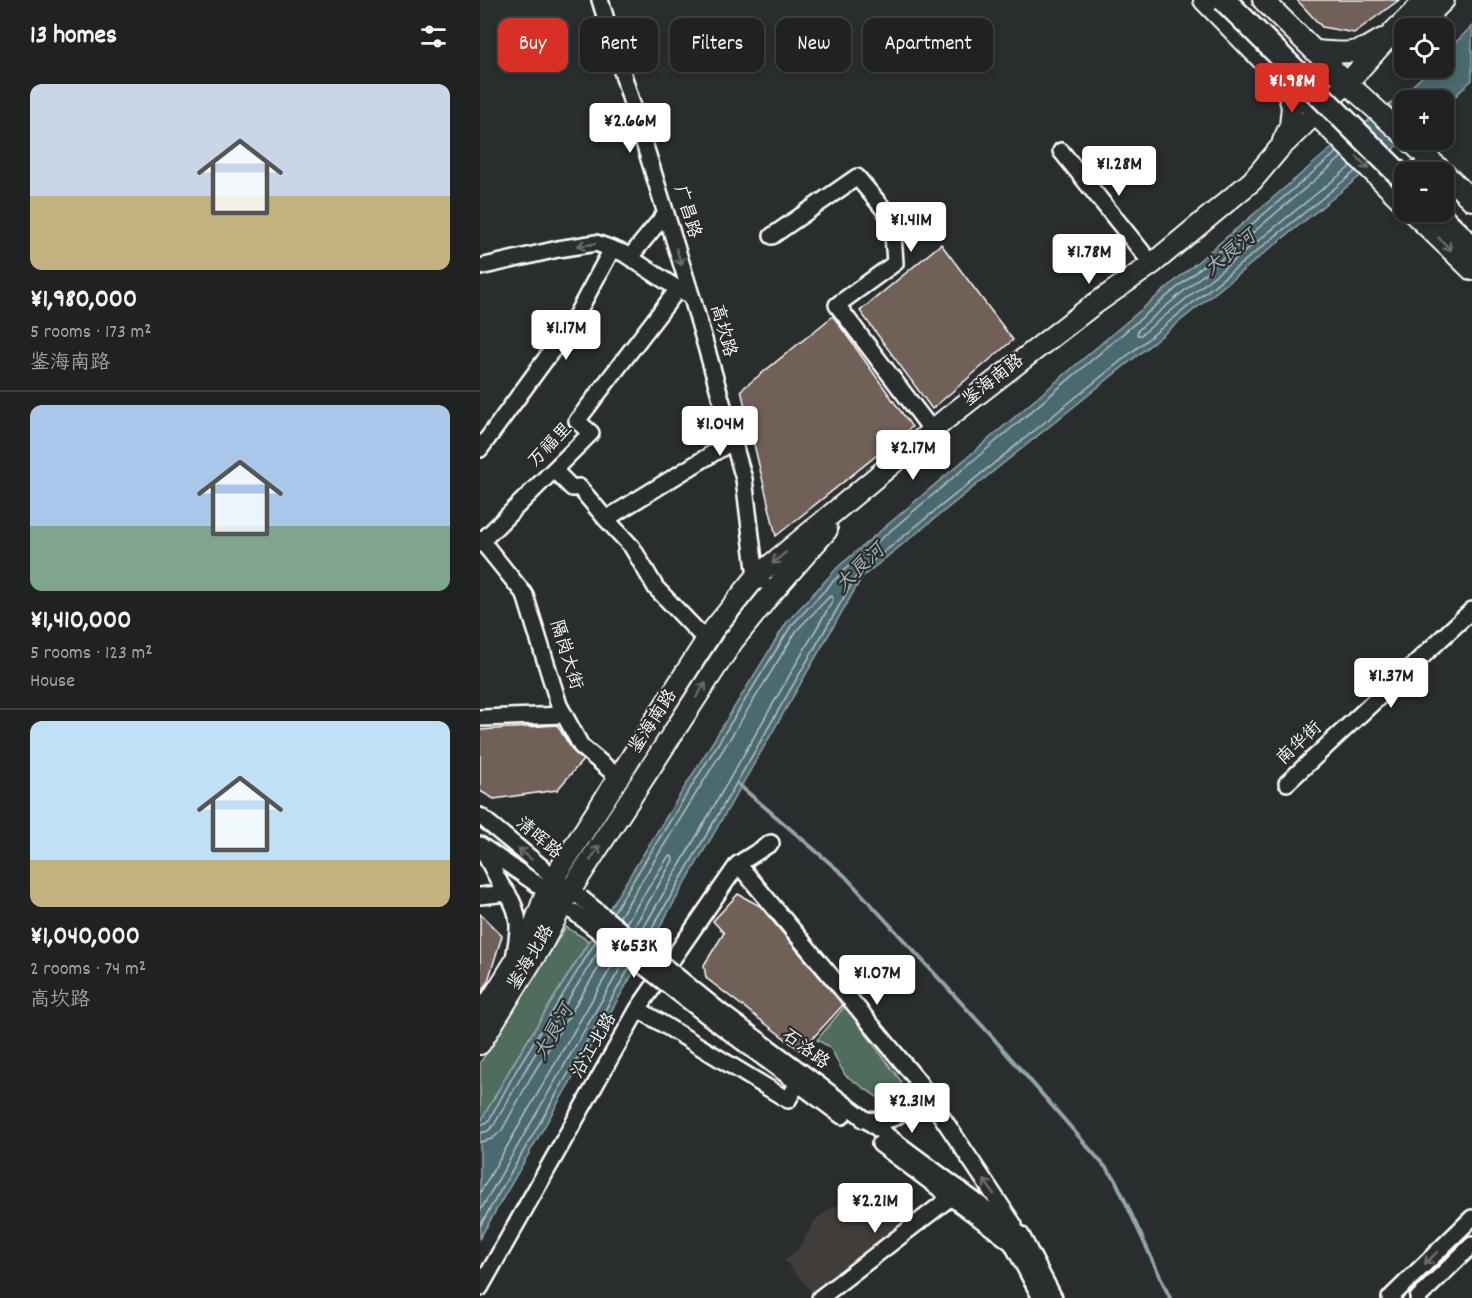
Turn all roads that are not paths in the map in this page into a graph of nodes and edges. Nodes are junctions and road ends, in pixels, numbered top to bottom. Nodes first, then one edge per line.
1 (600, 0) edge
2 (1204, 0) edge
3 (1224, 0) edge
4 (1244, 0) edge
5 (1263, 0) edge
6 (1425, 0) edge
7 (1444, 0) edge
8 (1412, 18) edge
9 (1426, 18) edge
10 (1394, 37) edge
11 (1394, 40) edge
12 (1316, 51) junction
13 (1284, 82) junction
14 (1351, 87) junction
15 (1319, 118) junction
16 (1394, 126) edge
17 (1279, 149) junction
18 (1417, 150) edge
19 (1061, 152) dead end
20 (1407, 162) edge
21 (1427, 162) edge
22 (1394, 169) edge
23 (1454, 188) edge
24 (1394, 193) edge
25 (1454, 198) edge
26 (1472, 200) edge
27 (666, 213) junction
28 (1428, 222) edge
29 (1434, 222) edge
30 (1472, 227) edge
31 (772, 236) dead end
32 (1472, 247) edge
33 (612, 249) junction
34 (630, 257) junction
35 (1152, 264) junction
36 (480, 267) edge
37 (1472, 270) edge
38 (678, 289) junction
39 (692, 298) junction
40 (934, 434) junction
41 (733, 441) junction
42 (480, 449) edge
43 (554, 470) junction
44 (606, 519) junction
45 (481, 540) edge
46 (756, 577) junction
47 (774, 590) junction
48 (1472, 610) edge
49 (705, 639) dead end
50 (565, 715) junction
51 (480, 718) edge
52 (618, 777) junction
53 (1287, 783) dead end
54 (480, 816) edge
55 (771, 843) dead end
56 (480, 845) edge
57 (738, 864) junction
58 (551, 884) junction
59 (507, 892) junction
60 (480, 896) edge
61 (572, 901) junction
62 (512, 966) junction
63 (638, 1009) junction
64 (718, 1016) junction
65 (480, 1018) edge
66 (480, 1044) edge
67 (918, 1081) junction
68 (798, 1083) junction
69 (864, 1120) junction
70 (951, 1197) junction
71 (1472, 1218) edge
72 (1021, 1235) junction
73 (1472, 1245) edge
74 (480, 1288) edge
75 (820, 1298) edge
76 (1041, 1298) edge
77 (1054, 1298) edge
78 (1390, 1298) edge
79 (1418, 1298) edge

1 - 27 street, 广昌路
2 - 13 main road
3 - 22 highway, bridge
4 - 20 highway
5 - 12 main road
6 - 8 main road, 鉴海南路
7 - 9 main road
10 - 12 main road
11 - 14 main road, 鉴海南路
12 - 14 main road
13 - 15 main road
13 - 17 main road
14 - 15 main road, 鉴海南路
14 - 16 main road
15 - 17 main road, 鉴海南路
15 -> 24 main road
15 - 40 main road, 鉴海南路
17 - 35 main road, 鉴海南路
18 - 21 main road
19 - 35 street
23 - 26 main road
25 - 30 highway
27 - 34 street
27 -> 39 street, 广昌路
28 -> 37 main road
29 - 32 highway
31 - 40 street
33 - 34 street, 高坎路
33 -> 36 street, 高坎路
33 - 42 street
34 - 38 street, 高坎路
35 - 40 main road, 鉴海南路
38 - 39 street, 高坎路
38 - 43 street, 万福里
39 - 41 street, 高坎路
40 -> 46 main road, 鉴海南路
40 - 47 main road, 鉴海南路
41 - 44 street
41 - 46 street, 高坎路
43 - 44 street
43 - 45 street, 万福里
44 - 49 street
45 - 50 street, 隔岗大街
46 - 47 street
46 - 52 main road, 鉴海南路
61 -> 47 main road, 鉴海南路
48 - 53 street, 南华街
50 - 51 street
50 - 52 street, 隔岗大街
52 - 58 main road, 鉴海南路
58 -> 54 street, 清晖路
55 - 57 street, 沿江北路
56 - 58 street, 清晖路
56 - 59 street
57 - 63 street, 沿江北路
57 - 67 street
58 - 61 street, 清晖路
58 - 62 main road, 鉴海北路
59 - 60 street
59 - 62 street
61 - 64 street, 石洛路, bridge
61 - 66 main road, 鉴海北路
62 - 65 main road, 鉴海北路
63 - 68 street
63 - 74 street, 沿江北路
64 - 68 street, 石洛路
64 - 69 street, 石洛路
67 - 69 street
72 -> 67 street
68 - 70 street, 石洛路
69 - 72 street, 石洛路
70 - 75 street
70 - 76 street, 石洛路
71 -> 78 street
72 - 77 street, 石洛路
73 - 79 street

